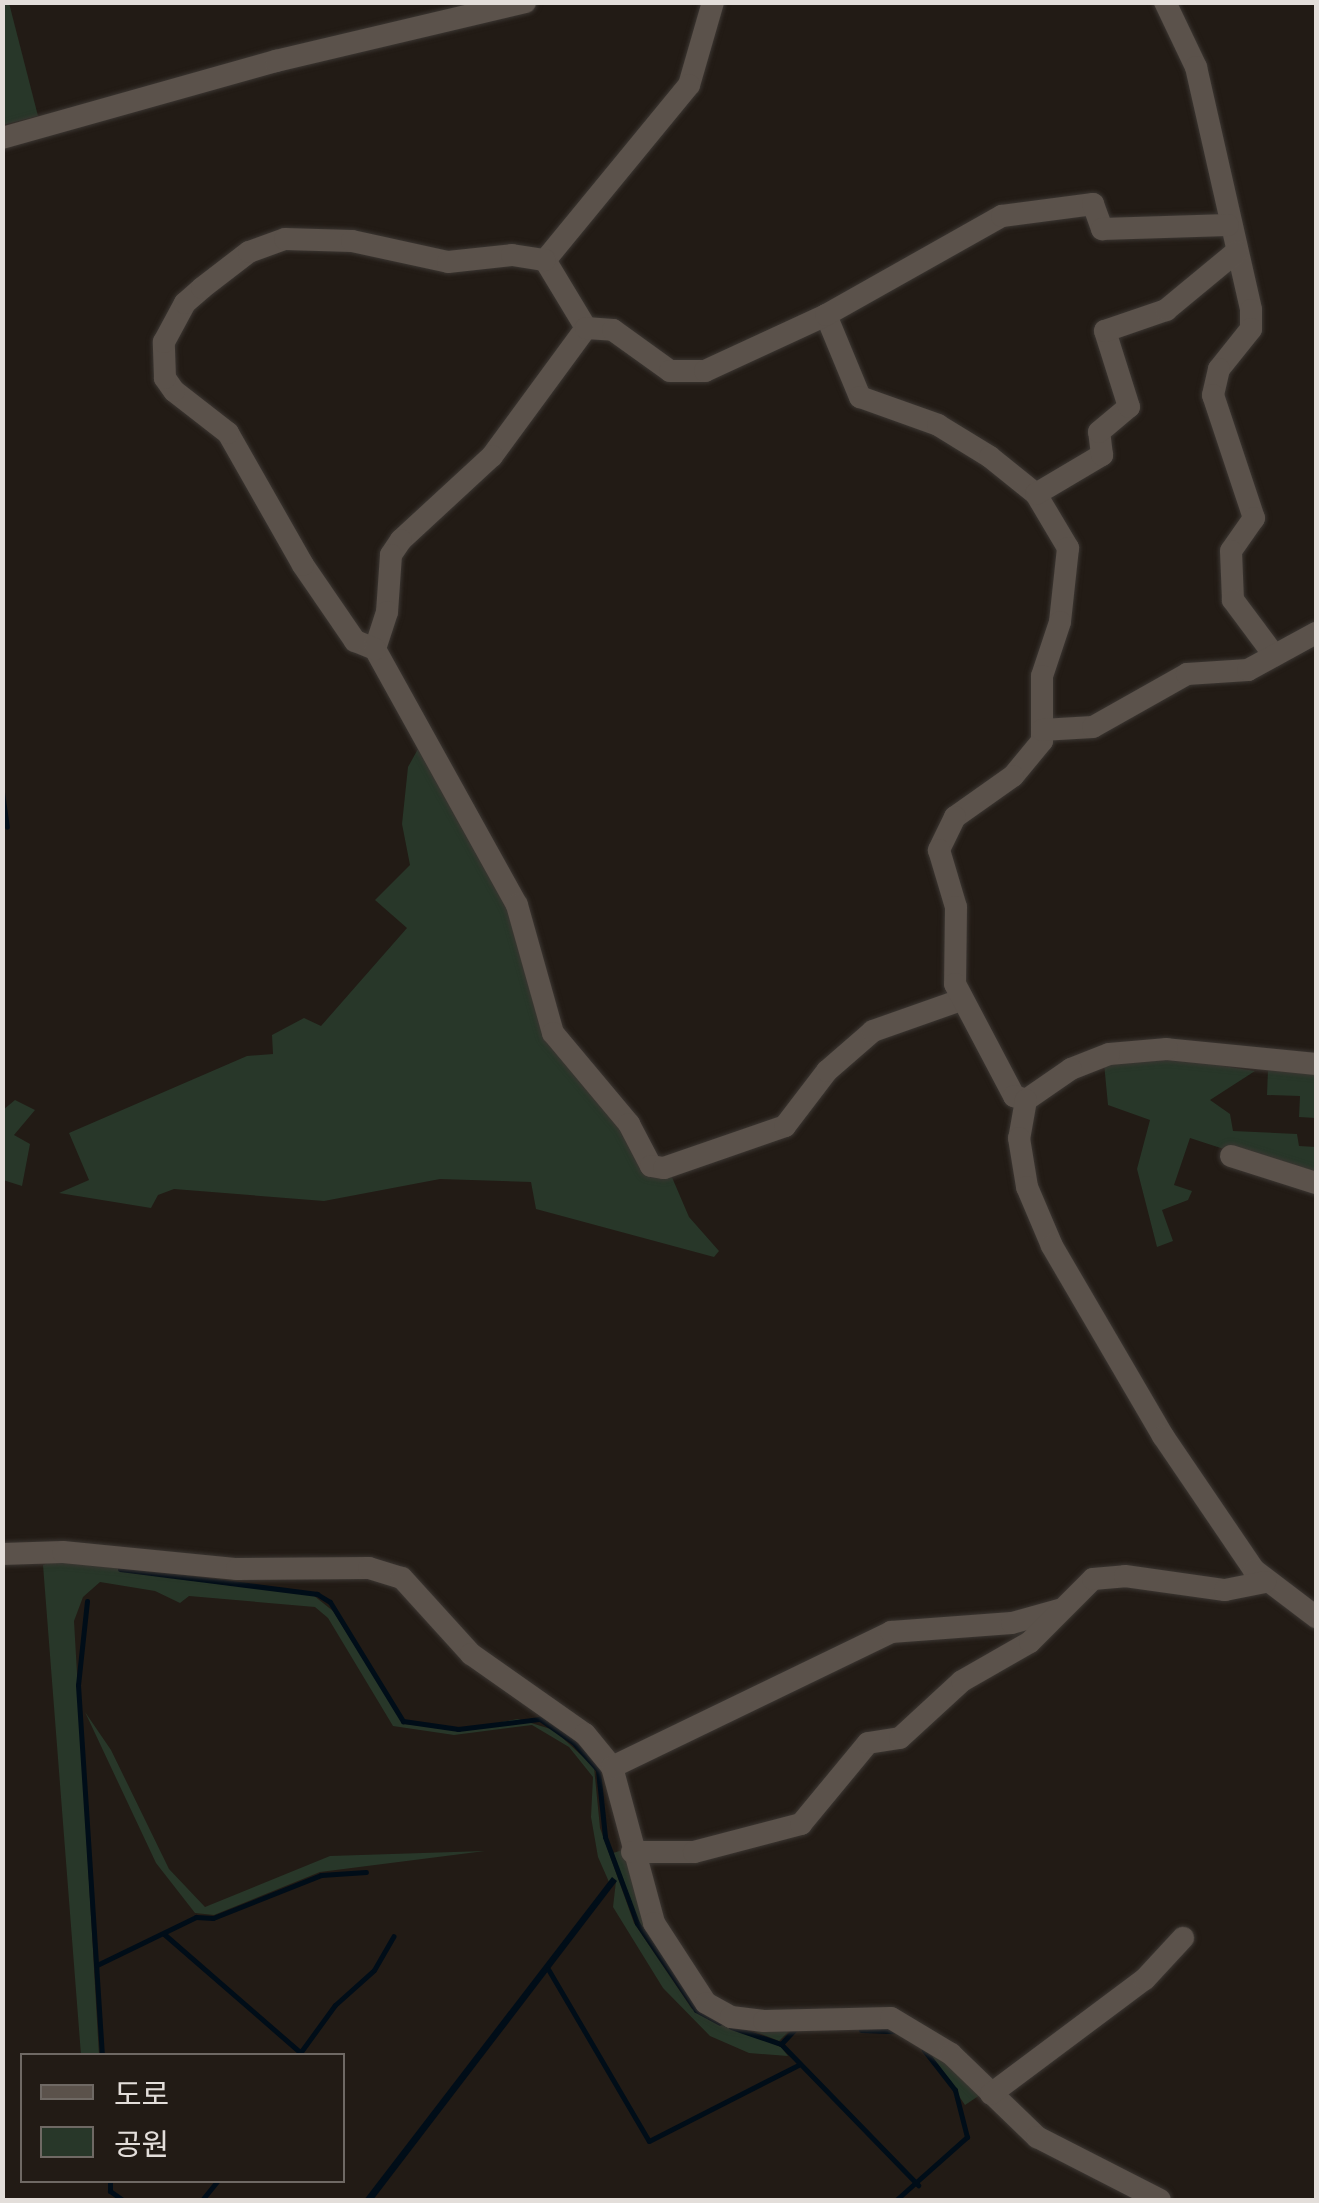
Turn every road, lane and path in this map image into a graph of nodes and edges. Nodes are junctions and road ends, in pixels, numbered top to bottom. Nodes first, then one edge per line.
1 (525, 2) edge
2 (713, 2) edge
3 (1165, 2) edge
4 (2, 138) edge
5 (1228, 225) junction
6 (1236, 252) junction
7 (545, 260) junction
8 (826, 315) junction
9 (586, 328) junction
10 (1036, 494) junction
11 (1316, 633) edge
12 (374, 650) junction
13 (1274, 656) junction
14 (1042, 730) junction
15 (961, 1000) junction
16 (1316, 1064) edge
17 (1026, 1100) junction
18 (1231, 1156) dead end
19 (1316, 1183) edge
20 (2, 1554) edge
21 (1265, 1582) junction
22 (1062, 1608) junction
23 (1316, 1617) edge
24 (612, 1767) junction
25 (632, 1852) junction
26 (1183, 1938) dead end
27 (992, 2094) junction
28 (1160, 2200) edge

1 - 4 street
2 - 7 street
3 - 5 street
5 - 6 street
5 - 8 street
6 - 10 street
6 - 13 street
7 - 9 street
7 - 12 street
8 - 9 street
8 - 10 street
9 - 12 street
10 - 14 street
11 - 13 street
12 - 15 street
13 - 14 street
14 - 15 street
15 - 17 street
16 - 17 street
17 - 21 street
18 - 19 street
20 - 24 street
21 - 22 street
21 - 23 street
22 - 24 street
22 - 25 street
24 - 25 street
25 - 27 street
26 - 27 street
27 - 28 street

